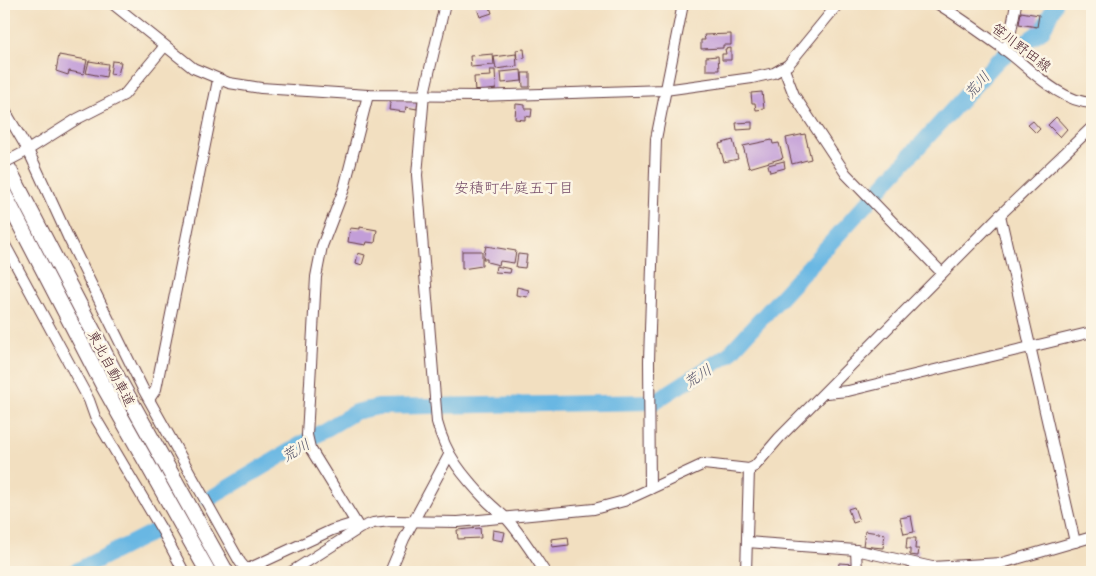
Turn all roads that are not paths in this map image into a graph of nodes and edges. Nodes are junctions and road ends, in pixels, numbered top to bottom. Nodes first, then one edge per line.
1 (113, 4) edge
2 (445, 4) edge
3 (683, 4) edge
4 (838, 4) edge
5 (938, 4) edge
6 (1016, 4) edge
7 (164, 47) junction
8 (1004, 50) junction
9 (784, 68) junction
10 (218, 80) junction
11 (665, 90) junction
12 (424, 94) junction
13 (368, 95) junction
14 (1092, 103) edge
15 (4, 109) edge
16 (1092, 127) edge
17 (25, 152) junction
18 (4, 161) edge
19 (4, 194) edge
20 (1000, 215) junction
21 (4, 244) edge
22 (942, 273) junction
23 (1092, 332) edge
24 (1030, 347) junction
25 (826, 393) junction
26 (150, 398) junction
27 (449, 455) junction
28 (749, 469) junction
29 (650, 489) junction
30 (506, 517) junction
31 (413, 522) junction
32 (357, 526) junction
33 (1092, 537) edge
34 (748, 542) junction
35 (1075, 542) junction
36 (856, 550) junction
37 (184, 572) edge
38 (208, 572) edge
39 (226, 572) edge
40 (291, 572) edge
41 (390, 572) edge
42 (545, 572) edge
43 (746, 572) edge
44 (857, 572) edge

1 - 7 street
2 - 12 street
3 - 11 street
4 - 9 street
5 - 8 street, 笹川野田線
6 - 8 street
7 - 10 street
7 - 17 street
8 - 14 street, 笹川野田線
9 - 11 street
9 - 22 street
10 - 13 street
10 - 26 street
11 - 12 street
11 - 29 street
12 - 13 street
12 - 27 street
13 - 32 street
15 - 17 street
16 - 20 street
17 - 18 street, bridge
17 - 26 street
18 - 39 highway, 東北自動車道
19 - 38 highway, 東北自動車道
20 - 22 street
20 - 24 street
21 - 37 street
22 - 25 street
23 - 24 street
24 - 25 street
24 - 35 street
25 - 28 street
26 - 32 street
27 - 30 street
27 - 31 street
28 - 29 street
28 - 34 street
29 - 30 street
30 - 31 street
30 - 42 street
31 - 32 street
31 - 41 street
32 - 40 street
33 - 35 street
34 - 36 street
34 - 43 street
35 - 36 street
36 - 44 street

